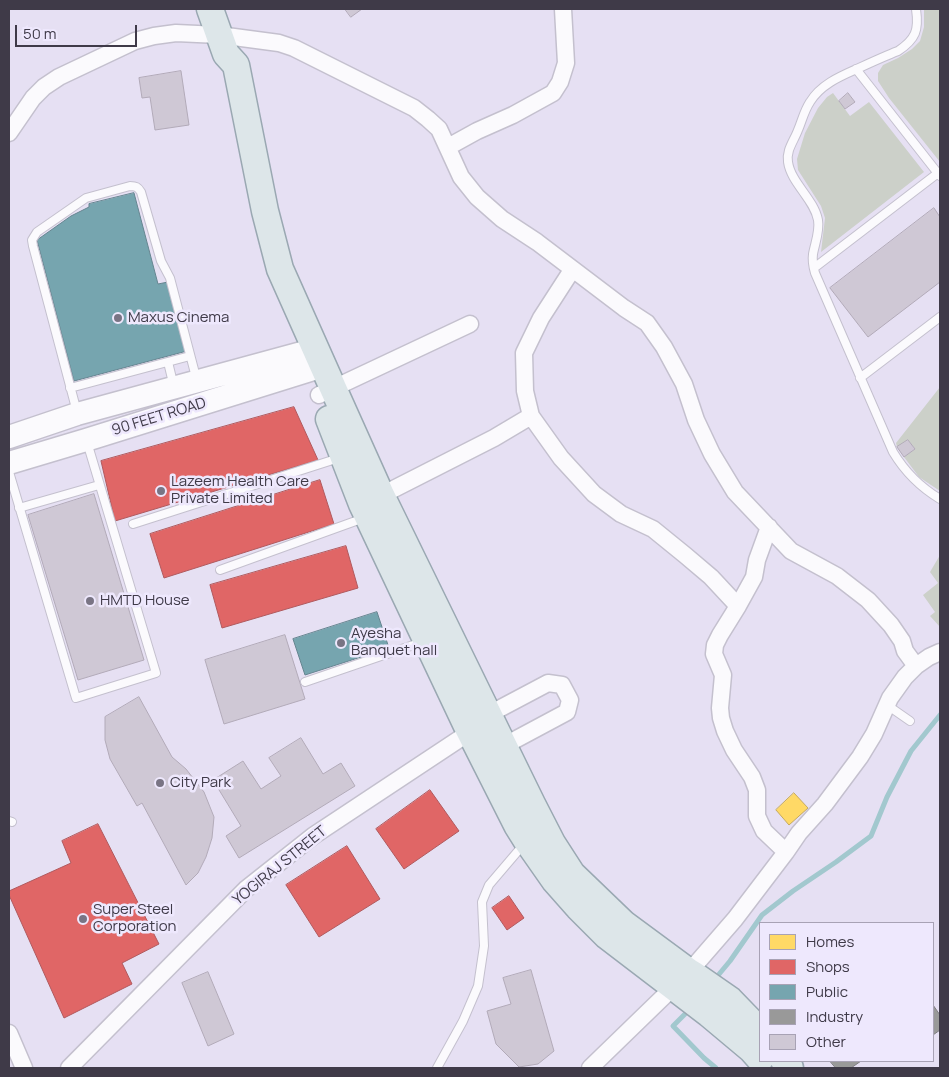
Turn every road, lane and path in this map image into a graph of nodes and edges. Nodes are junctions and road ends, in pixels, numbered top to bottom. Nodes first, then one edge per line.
1 (210, 9) edge
2 (563, 9) edge
3 (916, 9) edge
4 (223, 44) junction
5 (856, 69) junction
6 (9, 133) edge
7 (448, 147) junction
8 (939, 175) edge
9 (814, 268) junction
10 (572, 270) junction
11 (940, 317) edge
12 (470, 324) dead end
13 (190, 356) junction
14 (168, 362) junction
15 (317, 370) junction
16 (860, 378) junction
17 (197, 381) junction
18 (70, 388) junction
19 (175, 388) junction
20 (77, 414) junction
21 (531, 416) junction
22 (9, 437) edge
23 (86, 440) junction
24 (344, 457) junction
25 (9, 463) edge
26 (9, 472) edge
27 (99, 485) junction
28 (940, 499) edge
29 (371, 505) junction
30 (19, 508) junction
31 (133, 524) dead end
32 (769, 527) junction
33 (220, 570) dead end
34 (738, 606) junction
35 (426, 640) junction
36 (940, 652) edge
37 (916, 666) junction
38 (304, 682) dead end
39 (887, 705) junction
40 (910, 721) dead end
41 (475, 725) junction
42 (493, 751) junction
43 (527, 841) junction
44 (786, 852) junction
45 (585, 900) junction
46 (685, 982) junction
47 (9, 1033) edge
48 (759, 1052) edge
49 (24, 1068) edge
50 (69, 1068) edge
51 (437, 1068) edge
52 (590, 1068) edge

1 - 4 main road
2 - 7 street
3 - 5 lane
4 - 6 street
4 - 7 street
4 - 15 main road
5 - 8 lane
5 - 9 lane
7 - 10 street
8 - 9 lane
9 - 16 lane
10 - 21 street
10 - 32 street
11 - 16 lane
12 - 15 street
13 - 14 lane
13 - 17 lane
13 - 18 lane
14 - 18 lane
14 - 19 lane
15 - 17 street, 90 FEET ROAD
15 - 23 street, 90 FEET ROAD
15 - 24 main road
15 - 29 main road
16 - 28 lane
17 - 19 street, 90 FEET ROAD
18 - 20 lane
19 - 20 street, 90 FEET ROAD
20 - 22 street, 90 FEET ROAD
21 - 29 street
21 - 34 street
23 - 25 street, 90 FEET ROAD
23 - 27 lane
24 - 29 main road
24 - 31 lane
26 - 30 lane
27 - 30 lane
27 - 30 lane
29 - 33 lane
29 - 35 main road
29 - 41 main road
32 - 34 street
32 - 37 street
34 - 44 street
35 - 38 lane
35 - 41 main road
36 - 37 street
37 - 39 street
39 - 40 lane
39 - 44 street
41 - 42 main road
41 - 42 street, YOGIRAJ STREET
41 - 50 street, YOGIRAJ STREET
42 - 43 main road
42 - 45 main road
43 - 45 main road
43 - 51 lane
44 - 46 street
45 - 46 main road
46 - 48 main road
46 - 52 street
47 - 49 street

